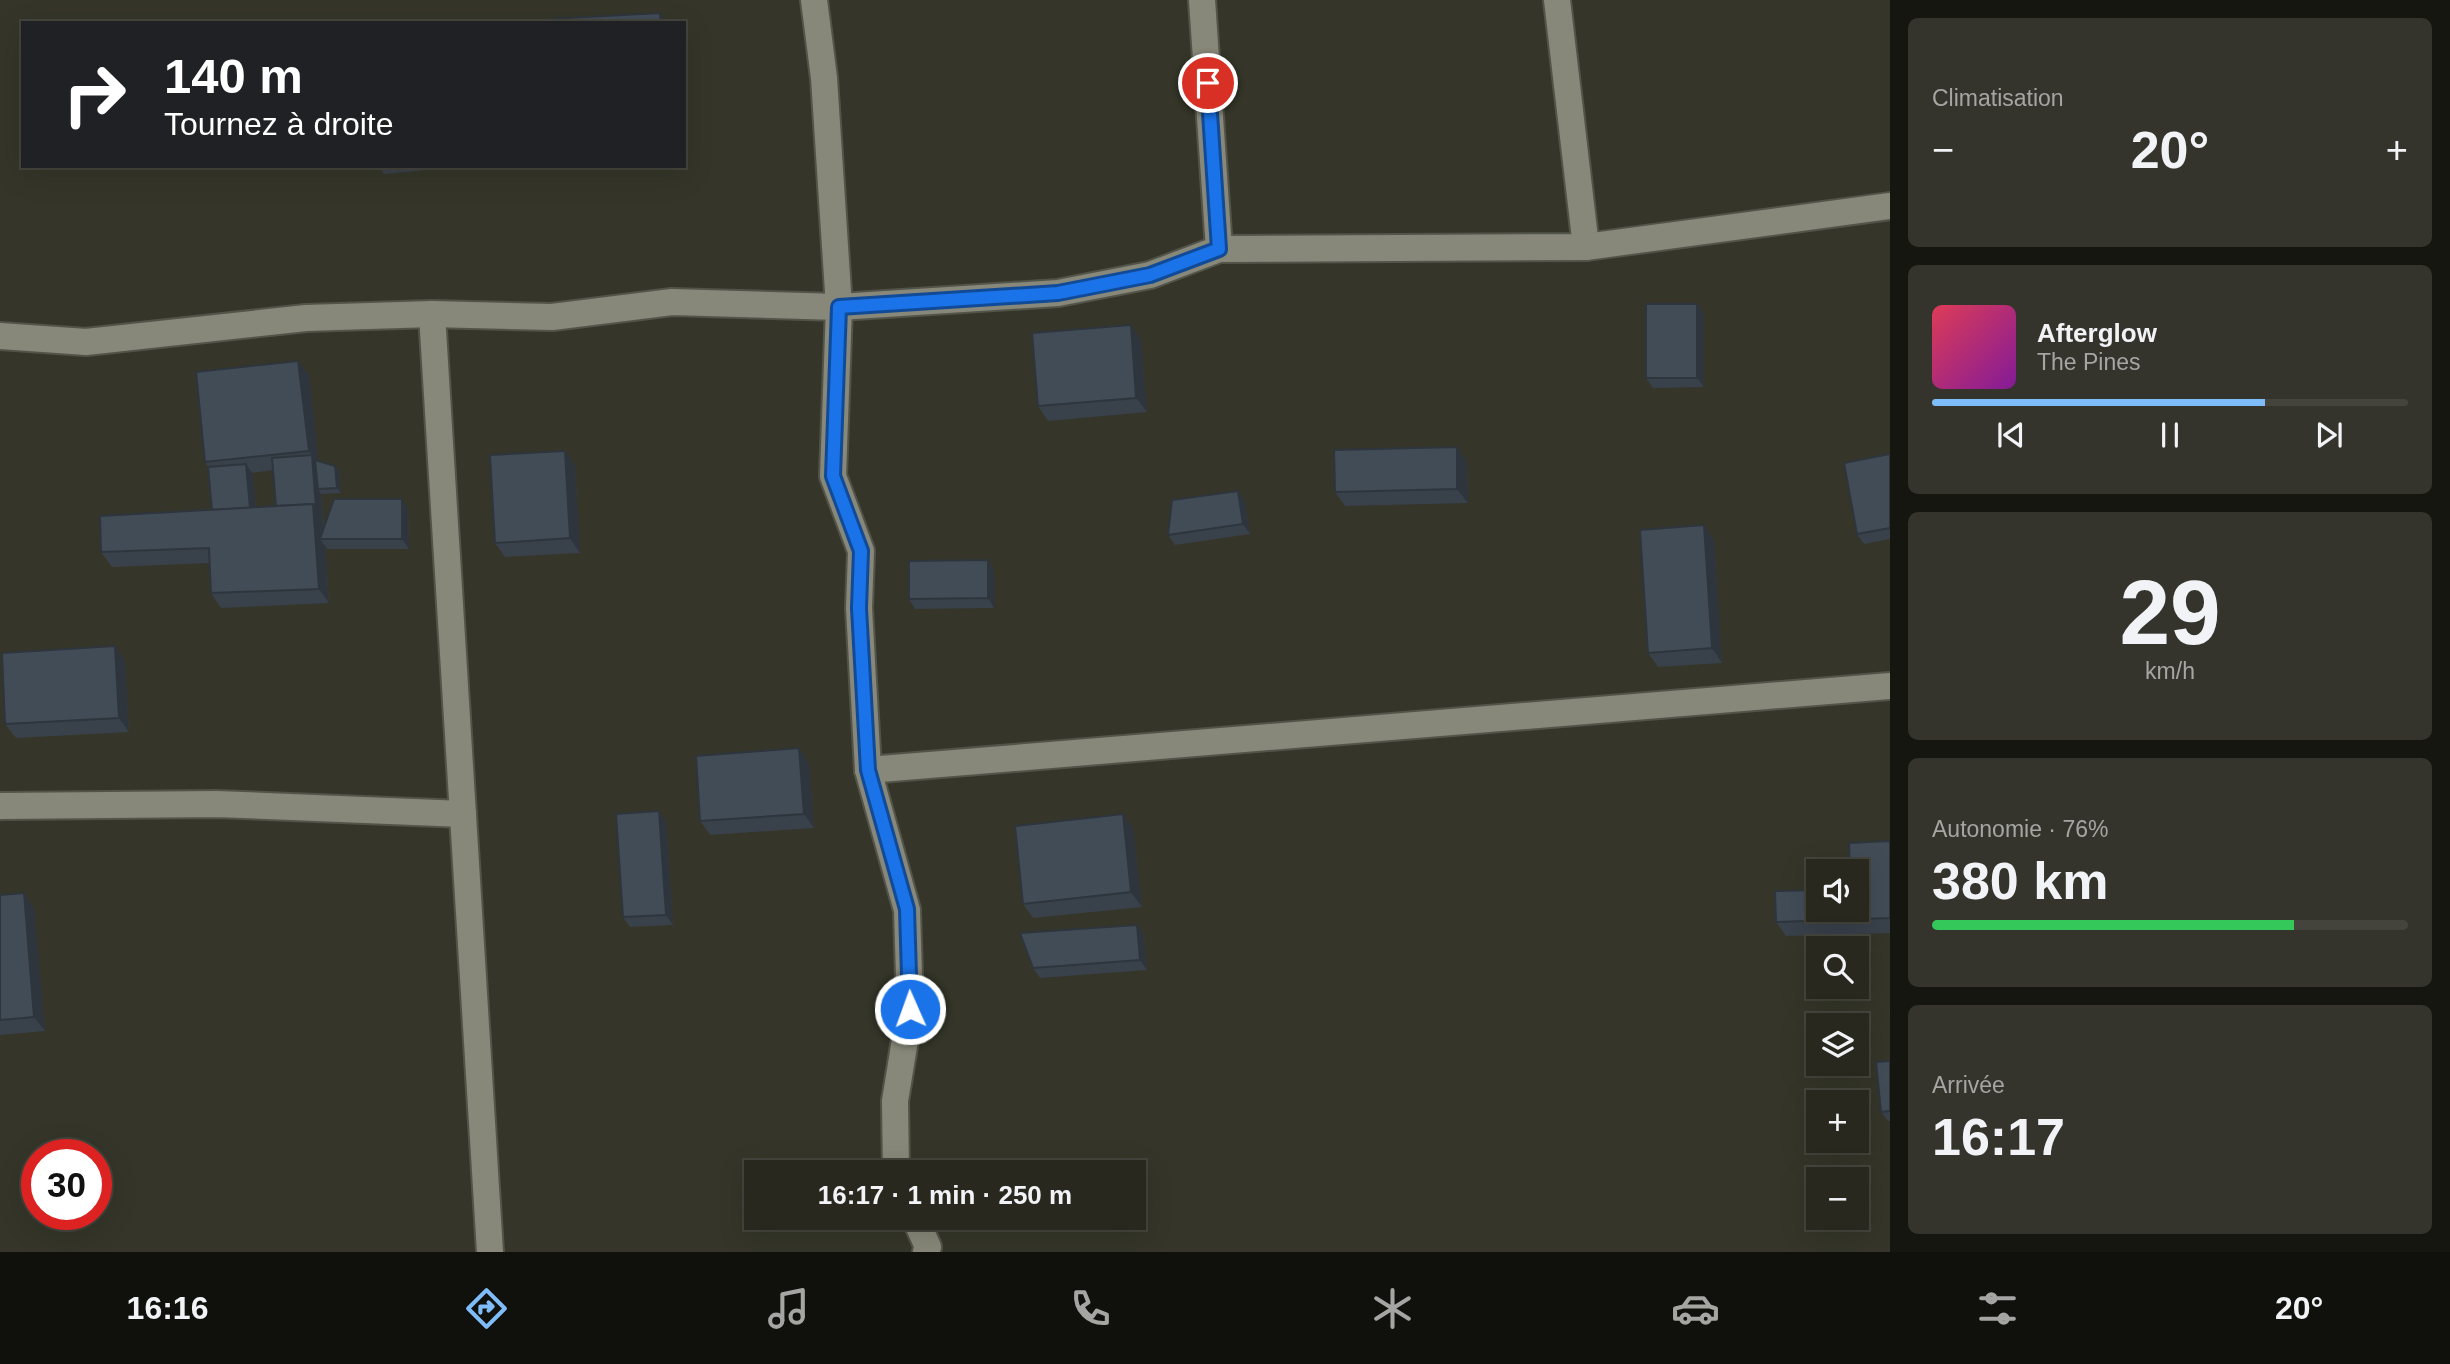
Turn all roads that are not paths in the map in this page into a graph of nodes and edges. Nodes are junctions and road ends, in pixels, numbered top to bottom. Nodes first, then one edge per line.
1 (814, 0) edge
2 (1202, 0) edge
3 (1557, 0) edge
4 (1890, 206) edge
5 (1587, 247) junction
6 (1219, 249) junction
7 (839, 307) junction
8 (432, 314) junction
9 (0, 336) edge
10 (1890, 686) edge
11 (868, 770) junction
12 (0, 806) edge
13 (463, 814) junction
14 (896, 1160) edge
15 (920, 1230) edge
16 (490, 1252) edge
17 (926, 1252) edge

1 - 7 street
2 - 6 street
3 - 5 street
4 - 5 street
5 - 6 street
6 - 7 street
7 - 8 street
7 - 11 street
8 - 9 street
8 - 13 street
10 - 11 street
11 - 14 street
12 - 13 street
13 - 16 street
15 - 17 street

